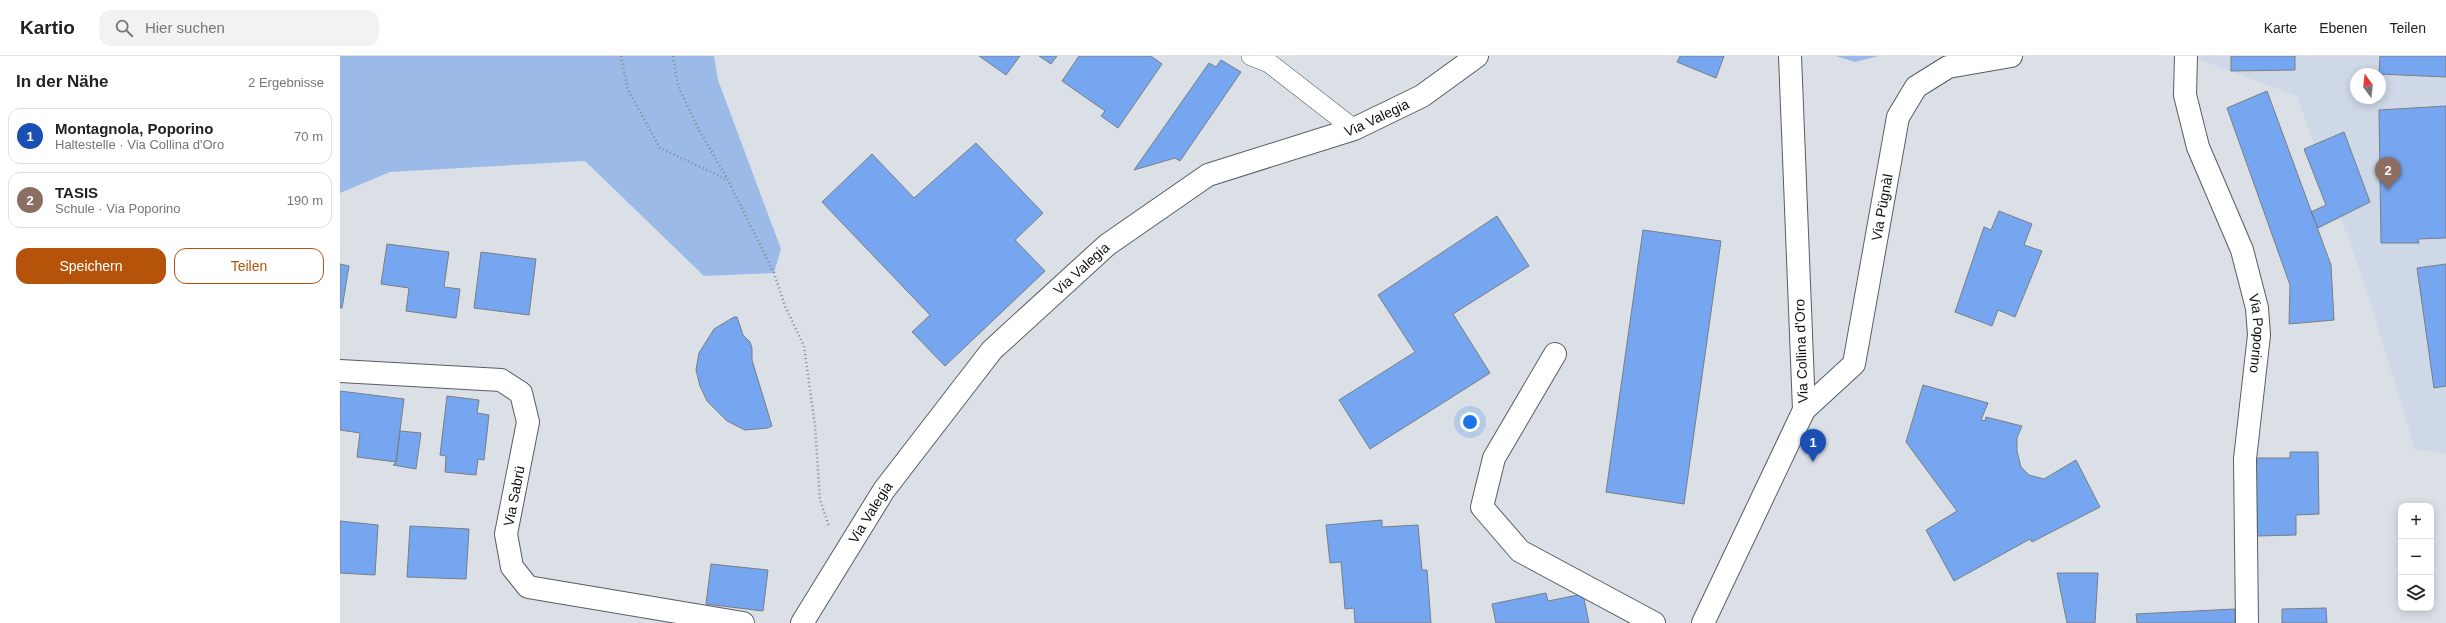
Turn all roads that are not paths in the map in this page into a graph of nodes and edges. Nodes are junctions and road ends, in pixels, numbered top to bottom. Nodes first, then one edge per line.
1 (1251, 56) edge
2 (1477, 56) edge
3 (1790, 56) edge
4 (2011, 56) edge
5 (2186, 56) edge
6 (1354, 129) junction
7 (1555, 354) dead end
8 (340, 371) edge
9 (1804, 410) junction
10 (742, 623) edge
11 (802, 623) edge
12 (1654, 623) edge
13 (1703, 623) edge
14 (2247, 623) edge

1 - 6 lane
2 - 6 street, Via Valegia
3 - 9 street, Via Collina d'Oro
4 - 9 street, Via Pügnàl
5 - 14 street, Via Poporino
6 - 11 street, Via Valegia
7 - 12 street
8 - 10 street, Via Sabrü
9 - 13 street, Via Collina d'Oro

